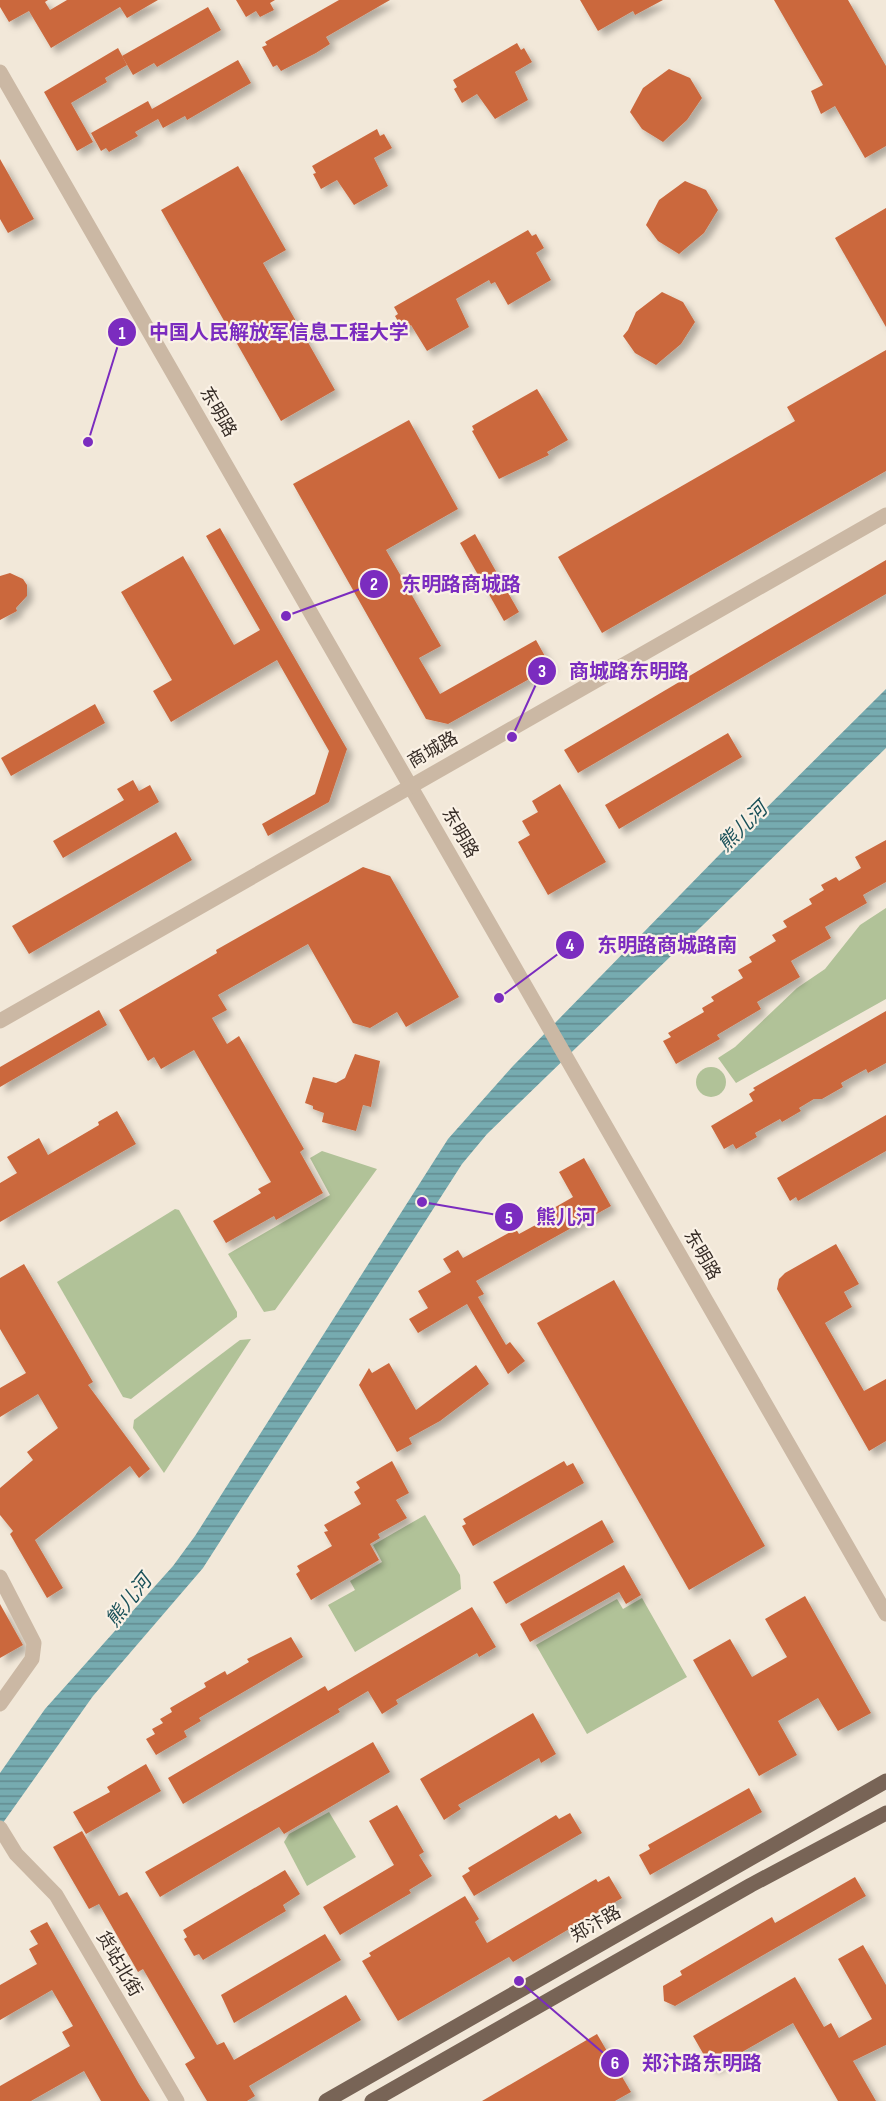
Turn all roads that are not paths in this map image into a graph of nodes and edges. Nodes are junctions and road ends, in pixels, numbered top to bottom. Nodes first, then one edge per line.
1 (0, 72) edge
2 (886, 515) edge
3 (410, 785) junction
4 (0, 1021) edge
5 (0, 1577) edge
6 (886, 1614) edge
7 (0, 1704) edge
8 (886, 1781) edge
9 (886, 1813) edge
10 (0, 1828) edge
11 (177, 2101) edge
12 (326, 2101) edge
13 (372, 2101) edge

1 - 3 street, 东明路
2 - 3 street, 商城路
3 - 4 street, 商城路
3 - 6 street, 东明路
5 - 7 street
8 - 12 main road, 郑汴路
9 - 13 main road
10 - 11 street, 货站北街

